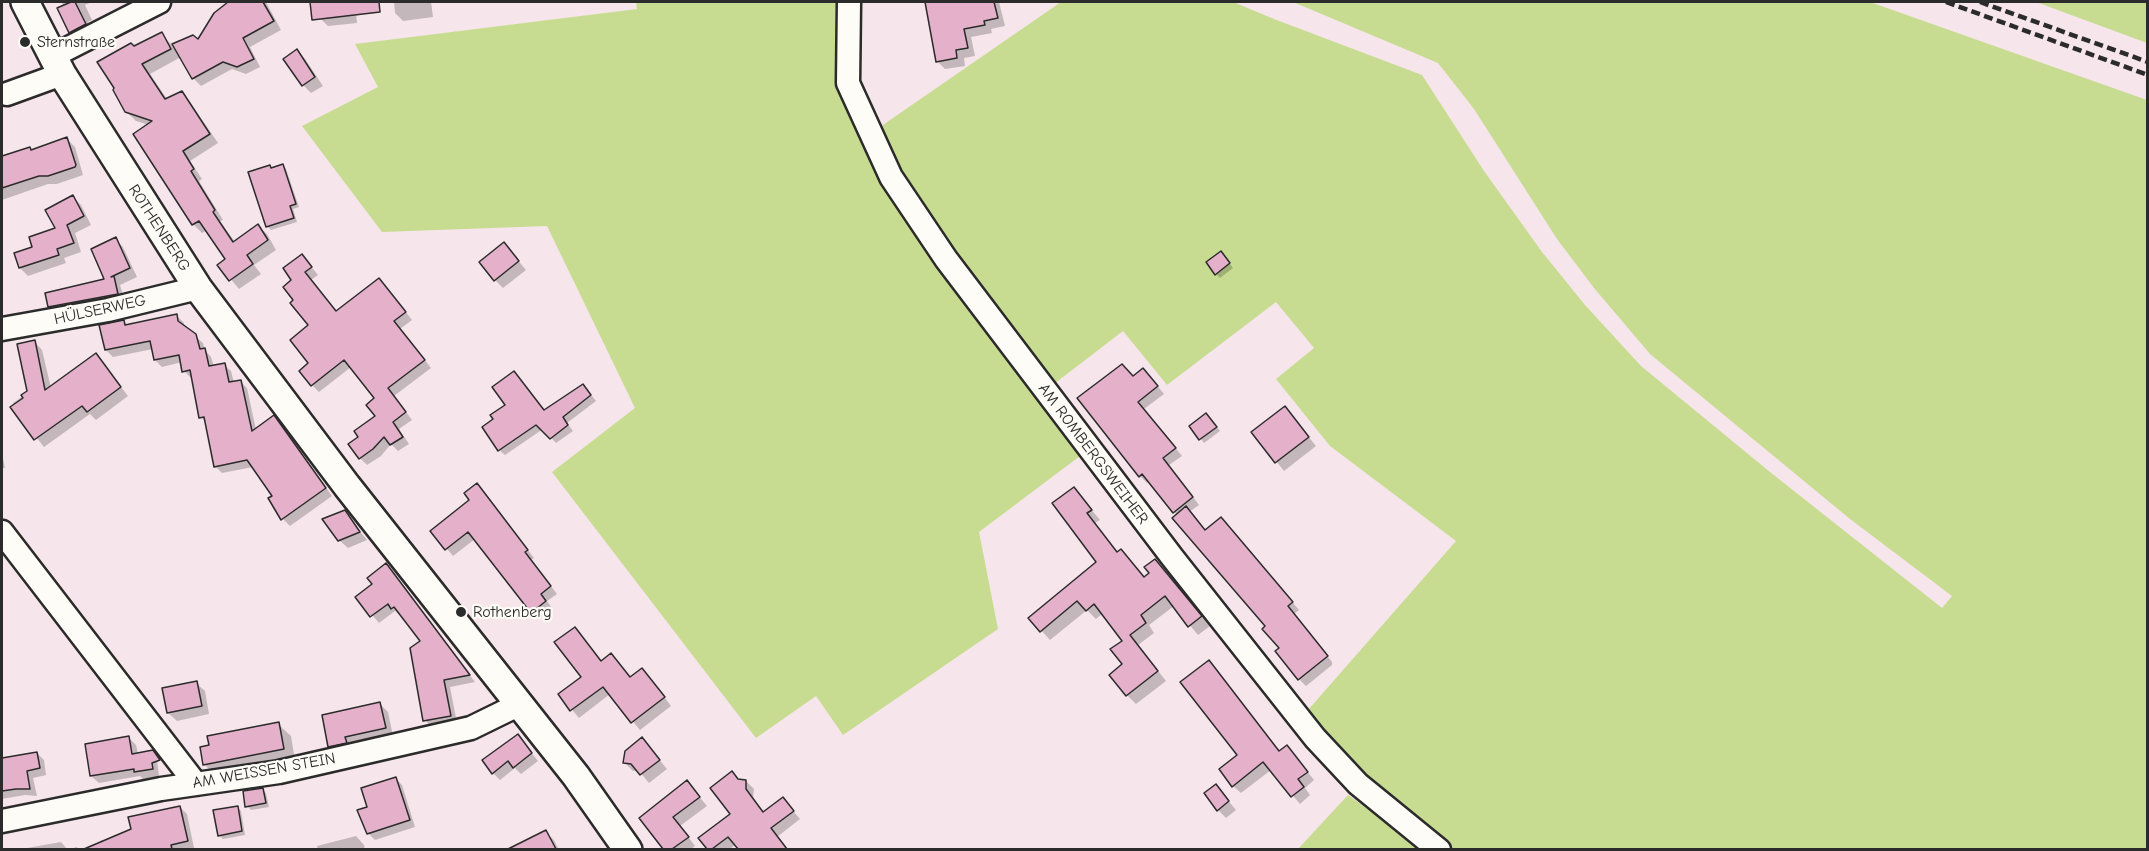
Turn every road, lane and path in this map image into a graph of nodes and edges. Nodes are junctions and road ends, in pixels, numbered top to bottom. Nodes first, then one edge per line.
1 (25, 2) edge
2 (159, 2) edge
3 (849, 2) edge
4 (57, 65) junction
5 (8, 94) dead end
6 (198, 288) junction
7 (2, 329) edge
8 (2, 532) edge
9 (520, 704) junction
10 (196, 784) junction
11 (2, 820) edge
12 (628, 849) edge
13 (1438, 849) edge

1 - 4 street, ROTHENBERG
2 - 4 street
3 - 13 street, AM ROMBERGSWEIHER
4 - 5 street
4 - 6 street, ROTHENBERG
6 - 7 street, HÜLSERWEG
6 - 9 street, ROTHENBERG
8 - 10 street
9 - 10 street, AM WEISSEN STEIN
9 - 12 street, ROTHENBERG
10 - 11 street, AM WEISSEN STEIN

